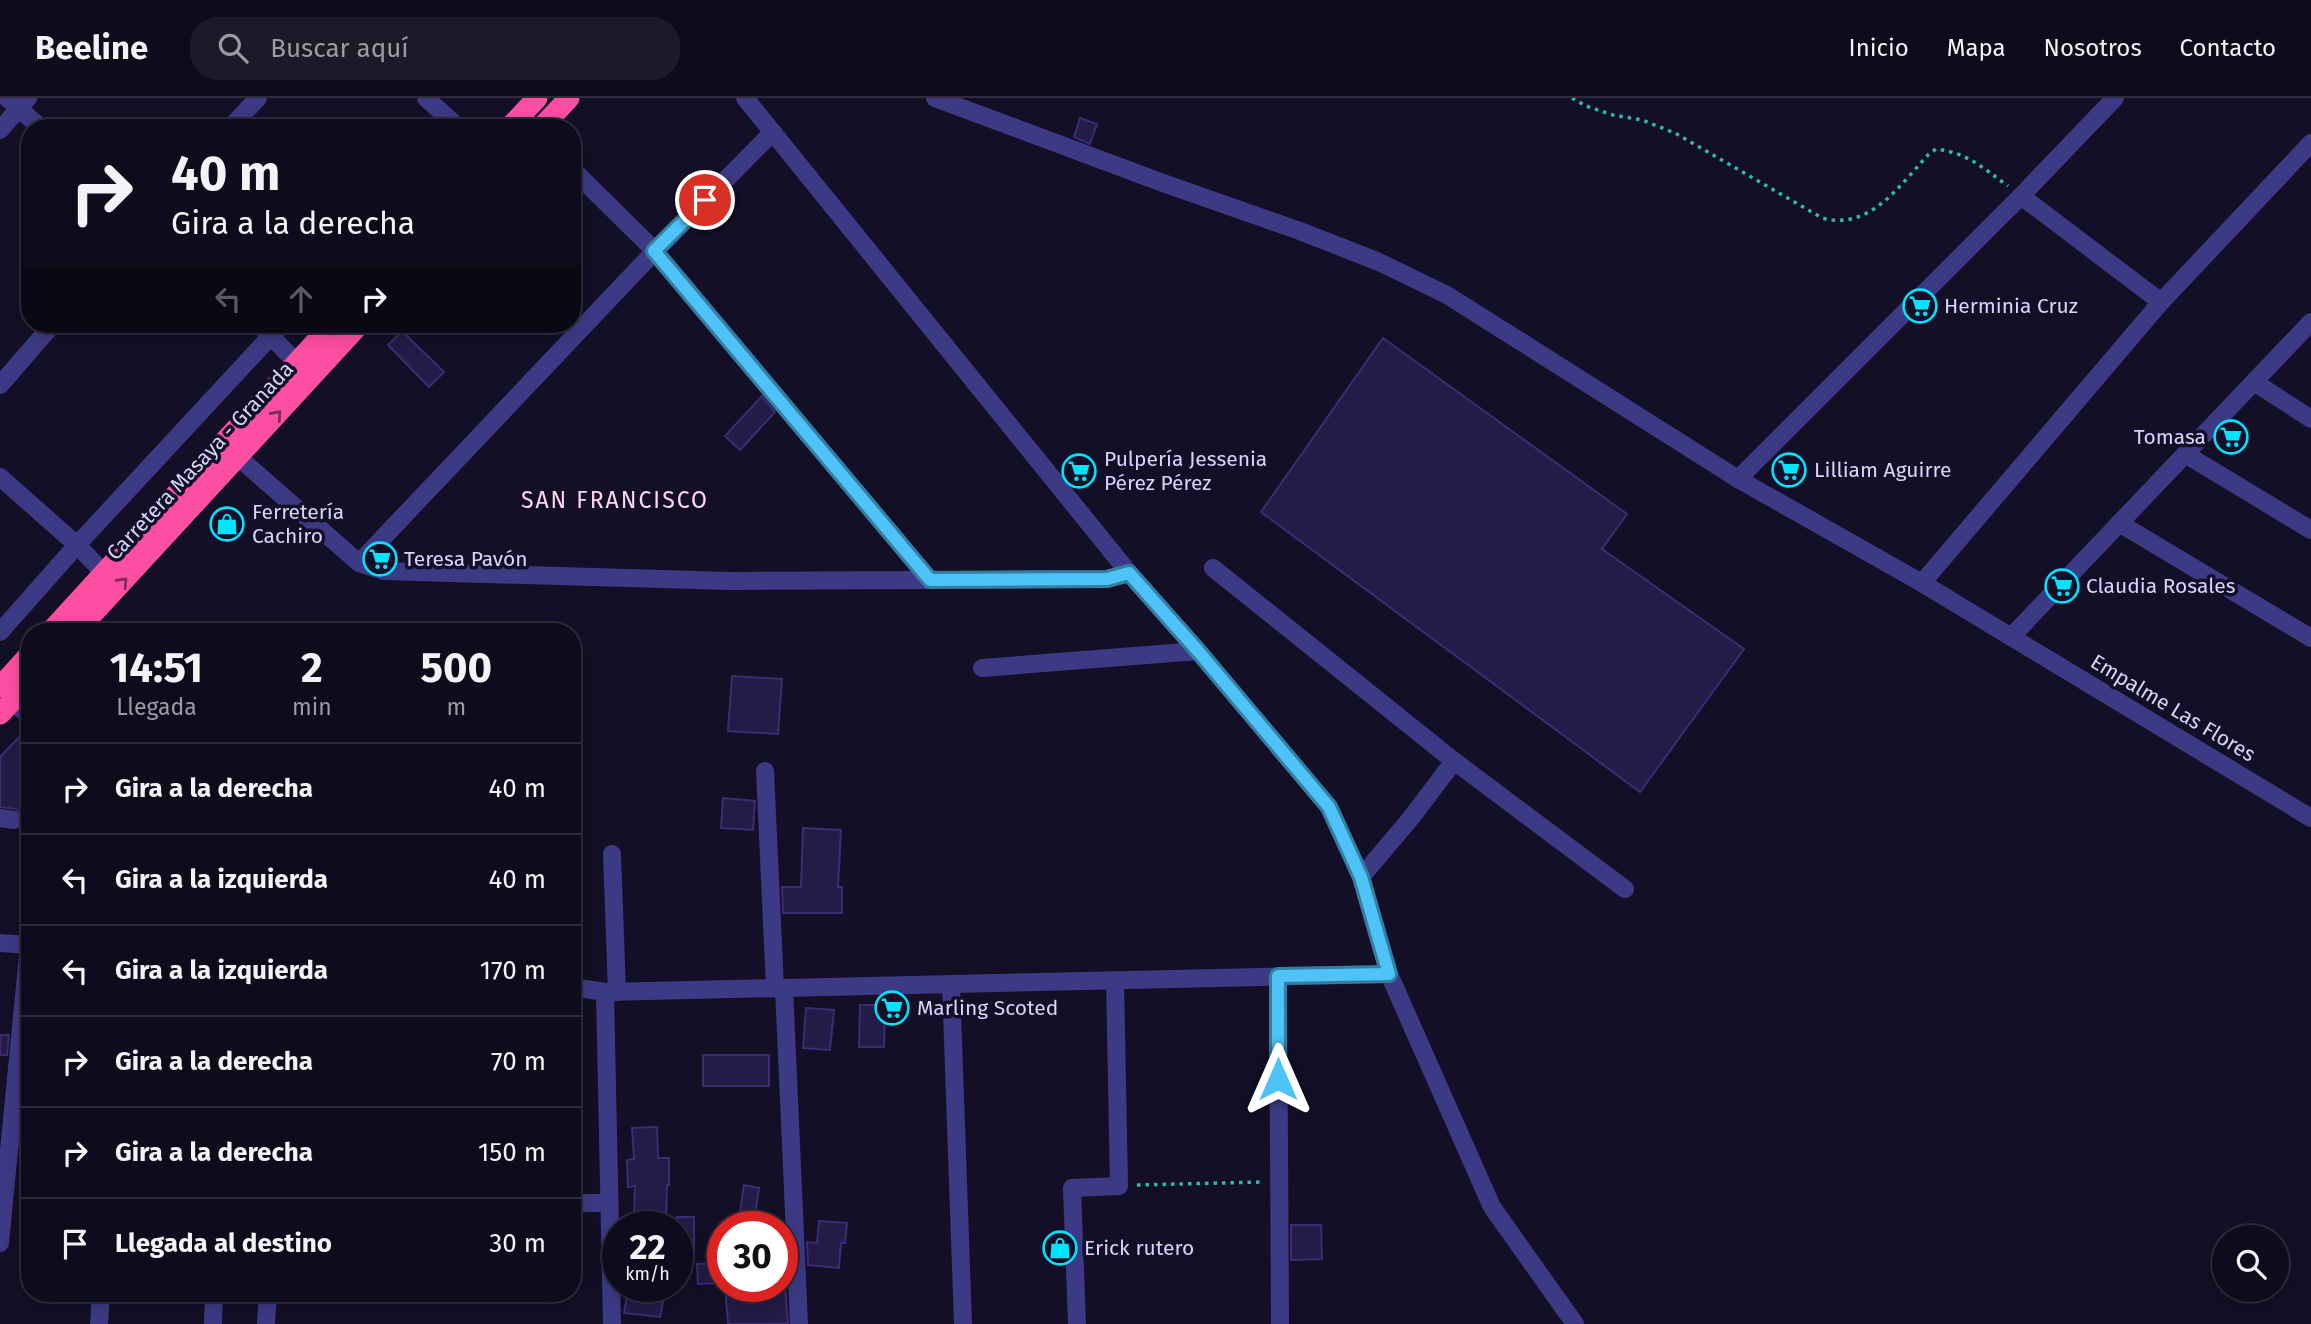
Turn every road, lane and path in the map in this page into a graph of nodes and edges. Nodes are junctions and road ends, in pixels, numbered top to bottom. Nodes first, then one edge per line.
1 (258, 98) edge
2 (426, 98) edge
3 (537, 98) edge
4 (569, 98) edge
5 (744, 98) edge
6 (934, 98) edge
7 (1572, 98) edge
8 (2115, 98) edge
9 (18, 101) edge
10 (33, 119) edge
11 (238, 119) edge
12 (448, 119) edge
13 (517, 119) edge
14 (549, 119) edge
15 (0, 130) edge
16 (773, 132) junction
17 (2311, 143) edge
18 (581, 178) edge
19 (2021, 196) junction
20 (654, 251) junction
21 (2161, 302) junction
22 (2311, 322) edge
23 (581, 328) edge
24 (45, 333) edge
25 (267, 333) edge
26 (275, 333) edge
27 (324, 333) edge
28 (352, 333) edge
29 (577, 333) edge
30 (296, 363) junction
31 (2254, 382) junction
32 (0, 385) edge
33 (2311, 419) edge
34 (2185, 454) junction
35 (239, 457) junction
36 (0, 477) edge
37 (1738, 479) junction
38 (2119, 523) junction
39 (2311, 530) edge
40 (77, 545) junction
41 (359, 564) junction
42 (1213, 568) dead end
43 (103, 572) junction
44 (1129, 573) junction
45 (930, 580) junction
46 (1923, 583) junction
47 (58, 623) edge
48 (84, 623) edge
49 (0, 632) edge
50 (2011, 638) junction
51 (2311, 638) edge
52 (1198, 651) junction
53 (982, 667) dead end
54 (21, 670) edge
55 (21, 688) edge
56 (3, 701) edge
57 (21, 710) edge
58 (1454, 761) junction
59 (765, 771) dead end
60 (2311, 818) edge
61 (612, 854) dead end
62 (1361, 877) junction
63 (1625, 888) dead end
64 (0, 943) edge
65 (21, 944) edge
66 (1389, 974) junction
67 (1278, 976) junction
68 (1115, 980) junction
69 (951, 984) junction
70 (581, 988) edge
71 (780, 988) junction
72 (611, 992) junction
73 (21, 1027) edge
74 (1279, 1181) junction
75 (1119, 1186) junction
76 (581, 1203) edge
77 (609, 1203) junction
78 (0, 1243) edge
79 (100, 1302) edge
80 (214, 1302) edge
81 (267, 1302) edge
82 (99, 1324) edge
83 (213, 1324) edge
84 (266, 1324) edge
85 (612, 1324) edge
86 (799, 1324) edge
87 (963, 1324) edge
88 (1077, 1324) edge
89 (1280, 1324) edge
90 (1575, 1324) edge

1 - 11 street
2 - 12 street
3 - 13 highway
4 - 14 highway
5 - 16 street
6 - 37 street, Empalme Las Flores
7 - 19 path
8 - 19 street
9 - 10 street
9 - 15 street
16 - 20 street
16 - 44 street
17 - 21 street
18 - 20 street
19 - 21 street
19 - 37 street
20 - 23 street
20 - 45 street
21 - 46 street
22 - 31 street
24 - 32 street
25 - 40 street
26 - 30 street
27 - 30 highway, Carretera Masaya - Granada
35 -> 28 highway, Carretera Masaya - Granada
29 - 41 street
30 - 43 highway, Carretera Masaya - Granada
31 - 33 street
31 - 34 street
34 - 38 street
34 - 39 street
35 - 41 street
48 -> 35 highway, Carretera Masaya - Granada
36 - 40 street
37 - 46 street, Empalme Las Flores
38 - 50 street
38 - 51 street
40 - 43 street
40 - 49 street
41 - 45 street
42 - 58 street
43 - 47 highway, Carretera Masaya - Granada
44 - 45 street
44 - 52 street
46 - 50 street, Empalme Las Flores
50 - 60 street, Empalme Las Flores
52 - 53 street
52 - 62 street
54 - 56 highway
55 - 56 highway
56 - 57 street
58 - 62 street
58 - 63 street
59 - 71 street
61 - 72 street
62 - 66 street
64 - 65 street
66 - 67 street
66 - 90 street
67 - 68 street
67 - 74 street
68 - 69 street
68 - 75 street
69 - 71 street
69 - 87 street
70 - 72 street
71 - 72 street
71 - 86 street
72 - 77 street
73 - 78 street
74 - 75 path
74 - 89 street
75 - 88 street
76 - 77 street
77 - 85 street
79 - 82 street
80 - 83 street
81 - 84 street

